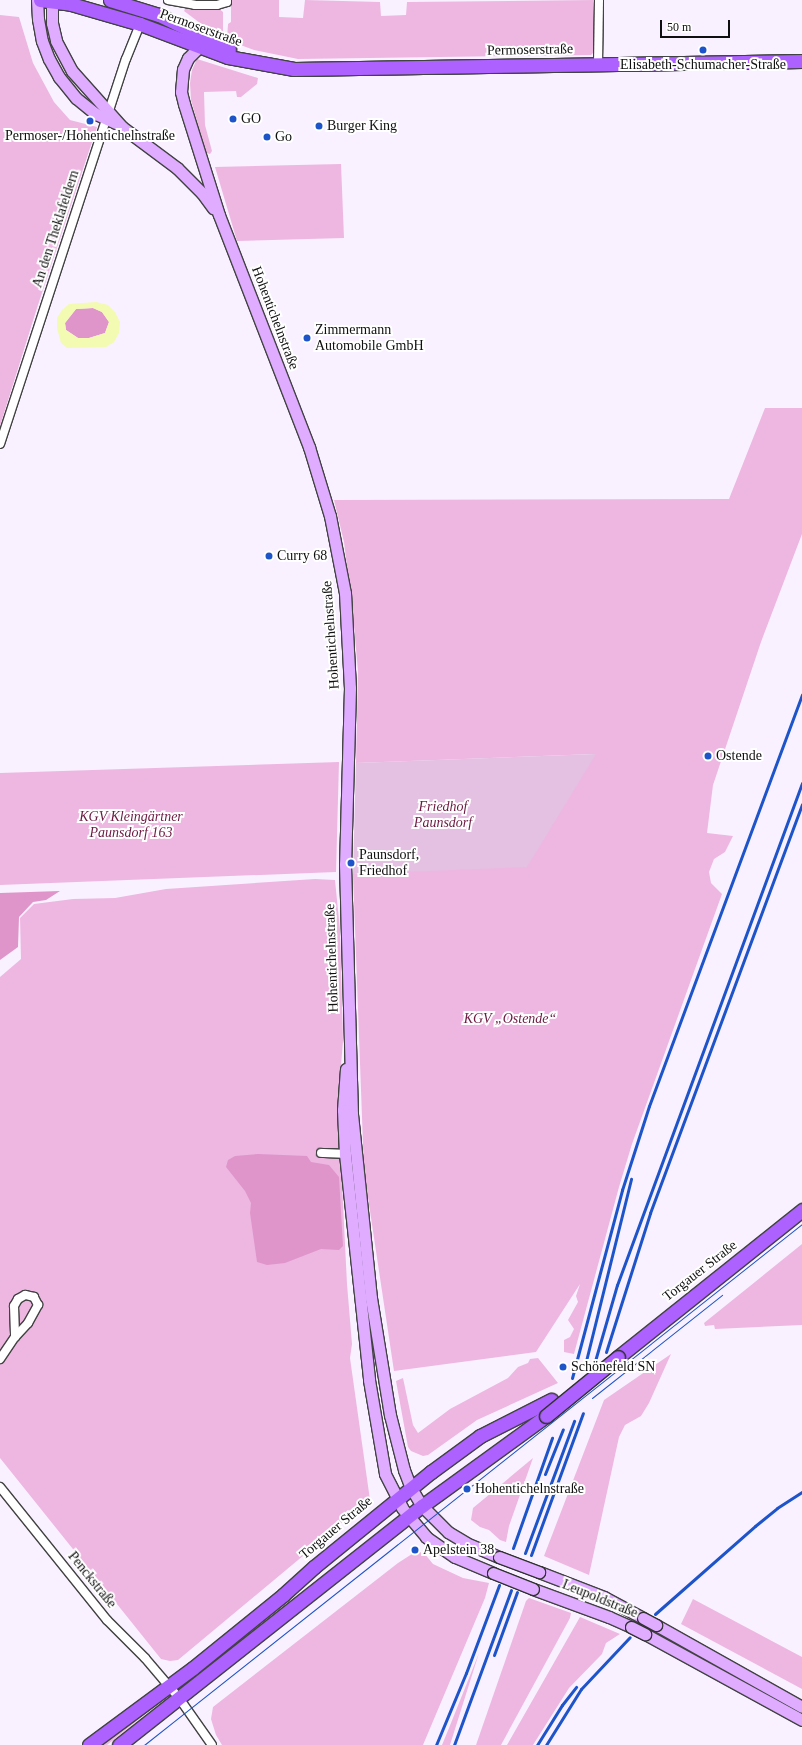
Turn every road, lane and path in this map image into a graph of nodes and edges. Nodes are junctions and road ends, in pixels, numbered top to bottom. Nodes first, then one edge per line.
1 (45, 0) edge
2 (110, 0) edge
3 (168, 0) edge
4 (227, 0) edge
5 (599, 0) edge
6 (140, 24) junction
7 (200, 46) junction
8 (802, 61) edge
9 (258, 63) junction
10 (598, 64) junction
11 (108, 116) junction
12 (218, 215) junction
13 (0, 444) edge
14 (349, 1051) junction
15 (321, 1153) dead end
16 (345, 1154) junction
17 (802, 1210) edge
18 (15, 1337) junction
19 (620, 1355) junction
20 (0, 1359) edge
21 (0, 1487) edge
22 (411, 1488) junction
23 (397, 1499) junction
24 (422, 1506) junction
25 (408, 1517) junction
26 (169, 1685) junction
27 (179, 1698) junction
28 (802, 1707) edge
29 (802, 1720) edge
30 (89, 1745) edge
31 (119, 1745) edge
32 (212, 1745) edge

1 - 6 main road, Permoserstraße
1 - 11 main road, Hohentichelnstraße
2 - 9 main road, Permoserstraße
3 - 4 street
5 - 10 street
6 - 7 main road, Permoserstraße
6 - 11 street, An den Theklafeldern
7 - 9 main road, Permoserstraße
7 - 12 main road, Hohentichelnstraße
8 - 10 main road, Permoserstraße
9 - 10 main road, Permoserstraße
11 - 12 main road, Hohentichelnstraße
11 - 13 street, An den Theklafeldern
12 - 14 main road, Hohentichelnstraße
14 - 16 main road, Hohentichelnstraße
14 - 22 main road, Hohentichelnstraße
15 - 16 street
16 - 23 main road, Hohentichelnstraße
17 - 19 main road, Torgauer Straße
18 - 18 street
18 - 20 street
19 - 22 main road, Torgauer Straße, bridge
19 - 24 main road, Torgauer Straße, bridge
21 - 26 street, Penckstraße
22 - 23 main road, Torgauer Straße
22 - 24 main road, Hohentichelnstraße
23 - 25 main road, Leupoldstraße
23 - 26 main road, Torgauer Straße
24 - 25 main road, Torgauer Straße
24 - 28 main road, Leupoldstraße, bridge
25 - 27 main road, Torgauer Straße
25 - 29 main road, Leupoldstraße, bridge
26 - 27 street, Penckstraße
26 - 30 main road, Torgauer Straße
27 - 31 main road, Torgauer Straße
27 - 32 street, Penckstraße

